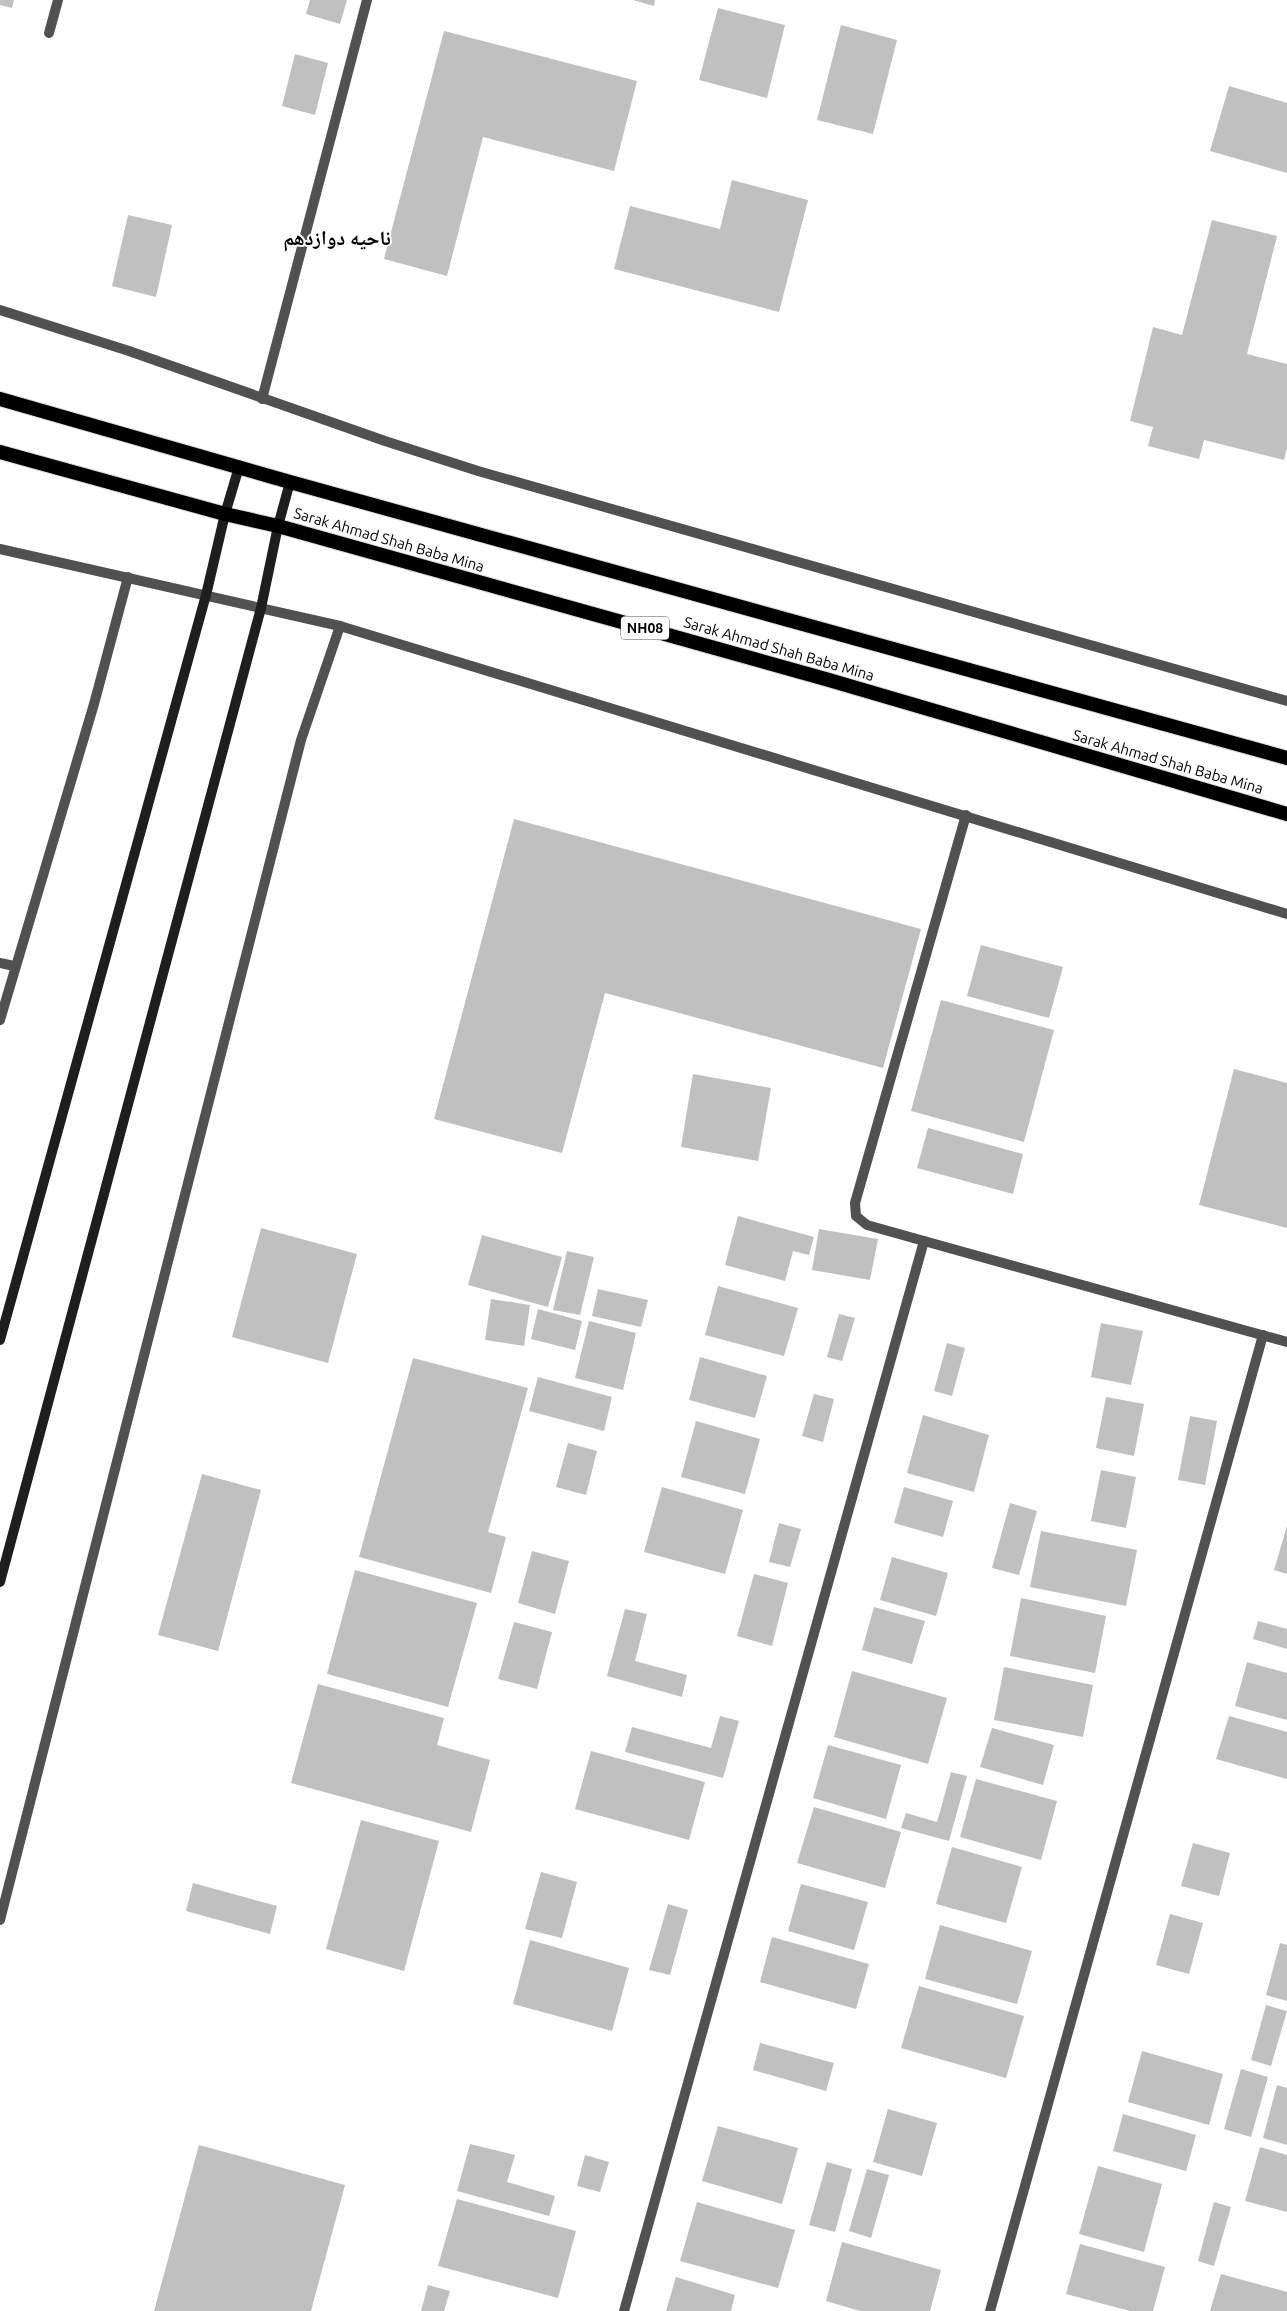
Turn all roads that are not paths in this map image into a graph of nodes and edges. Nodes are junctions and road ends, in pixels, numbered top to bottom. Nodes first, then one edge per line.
1 (58, 0) edge
2 (368, 0) edge
3 (49, 33) dead end
4 (0, 310) edge
5 (0, 399) edge
6 (262, 399) junction
7 (0, 452) edge
8 (239, 467) junction
9 (290, 482) junction
10 (225, 514) junction
11 (278, 526) junction
12 (0, 549) edge
13 (128, 577) junction
14 (206, 594) junction
15 (261, 608) junction
16 (340, 626) junction
17 (1287, 701) edge
18 (1287, 758) edge
19 (966, 814) junction
20 (1287, 814) edge
21 (1287, 914) edge
22 (0, 964) edge
23 (14, 966) junction
24 (0, 1020) edge
25 (924, 1242) junction
26 (1263, 1335) junction
27 (0, 1340) edge
28 (1287, 1342) edge
29 (0, 1582) edge
30 (0, 1920) edge
31 (624, 2311) edge
32 (990, 2311) edge

1 - 3 street
2 - 6 street
4 - 6 street
5 - 8 highway
6 - 17 street
7 - 10 highway, Sarak Ahmad Shah Baba Mina / NH08
8 - 9 highway
8 - 10 main road
9 - 11 main road
9 - 18 highway
10 - 11 highway, Sarak Ahmad Shah Baba Mina / NH08
10 - 14 main road
11 - 15 main road
11 - 20 highway, Sarak Ahmad Shah Baba Mina / NH08
12 - 13 street
13 - 14 street
13 - 23 street
14 - 15 street
14 - 27 main road
15 - 16 street
15 - 29 main road
16 - 19 street
16 - 30 street
19 - 21 street
19 - 25 street
22 - 23 street
23 - 24 street
25 - 26 street
25 - 31 street
26 - 28 street
26 - 32 street

